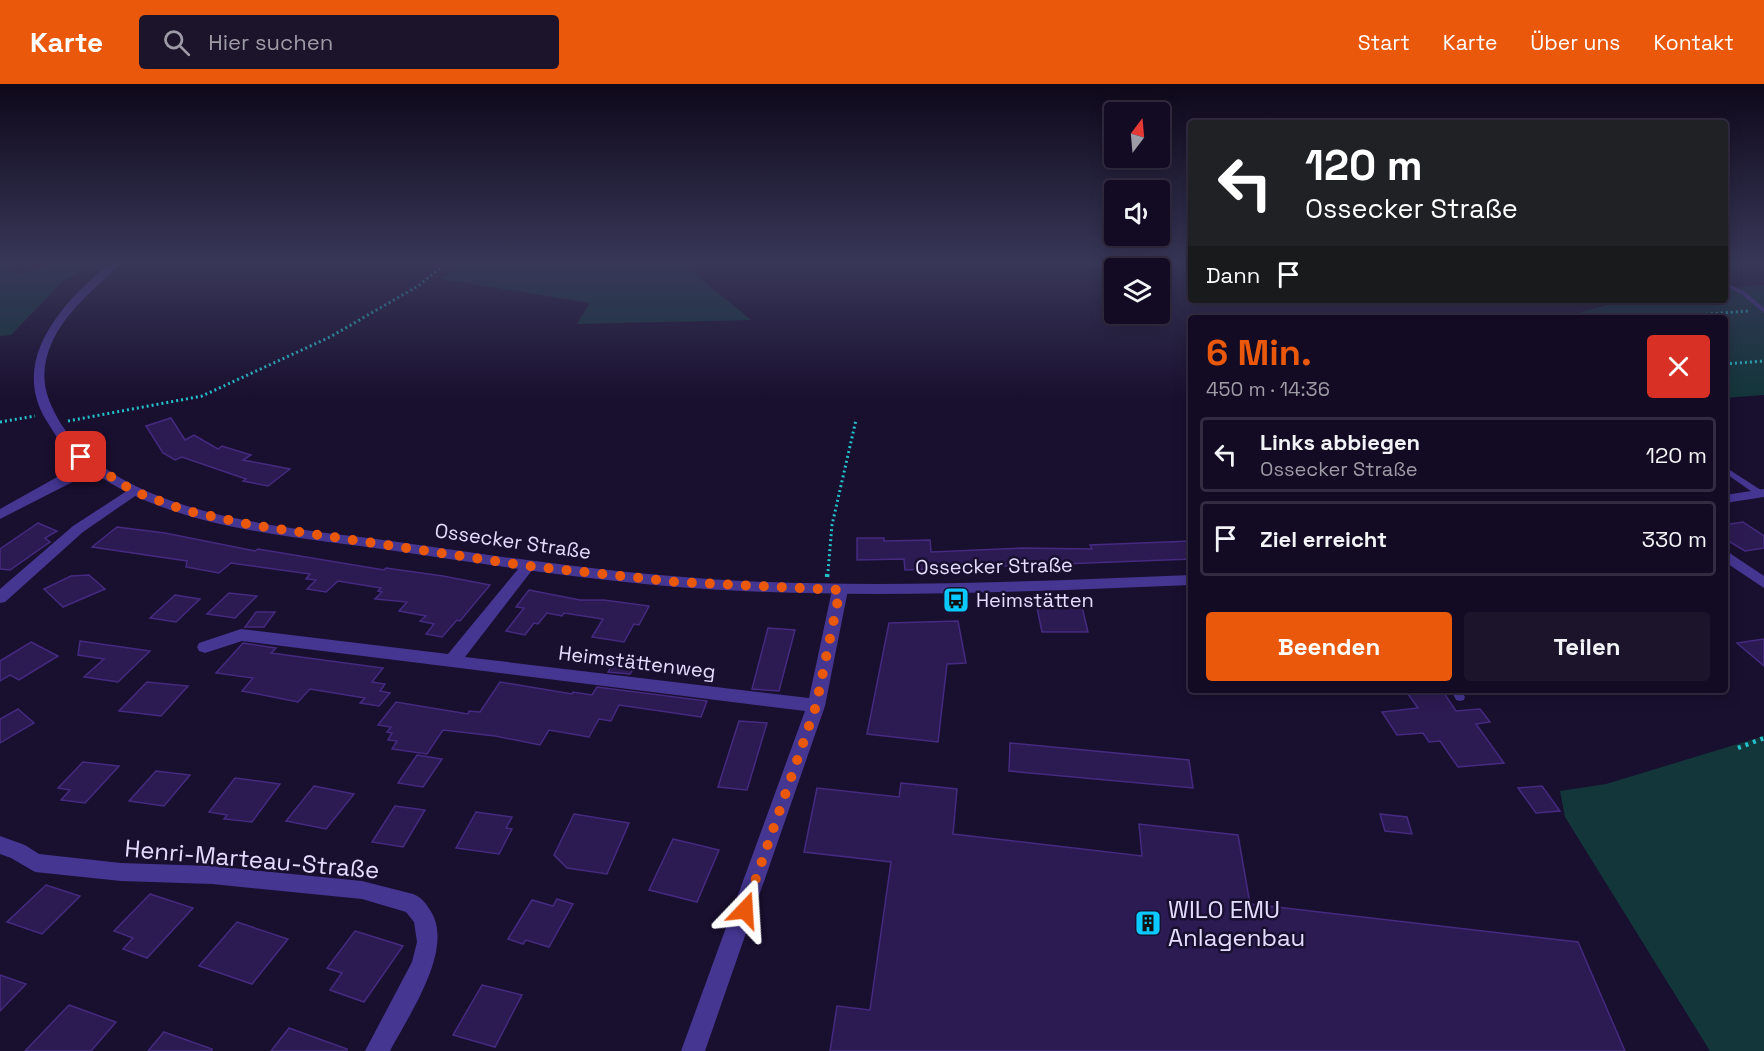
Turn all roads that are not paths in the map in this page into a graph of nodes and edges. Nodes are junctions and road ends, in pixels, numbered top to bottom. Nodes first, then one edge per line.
1 (68, 309) edge
2 (93, 466) junction
3 (1728, 471) edge
4 (133, 491) junction
5 (1763, 493) edge
6 (1728, 499) edge
7 (0, 515) edge
8 (1728, 557) edge
9 (528, 566) junction
10 (1188, 580) edge
11 (1764, 582) edge
12 (840, 590) junction
13 (0, 598) edge
14 (205, 647) dead end
15 (453, 660) junction
16 (816, 706) junction
17 (0, 845) edge
18 (377, 1051) edge
19 (693, 1051) edge

1 - 2 street, Ossecker Straße
2 - 4 street, Ossecker Straße
2 - 7 street
3 - 5 lane
4 - 9 street, Ossecker Straße
4 - 13 street
5 - 6 street
8 - 11 street
9 - 12 street, Ossecker Straße
9 - 15 street
10 - 12 street, Ossecker Straße
12 - 16 street
14 - 15 street, Heimstättenweg
15 - 16 street, Heimstättenweg
16 - 19 street
17 - 18 street, Henri-Marteau-Straße

